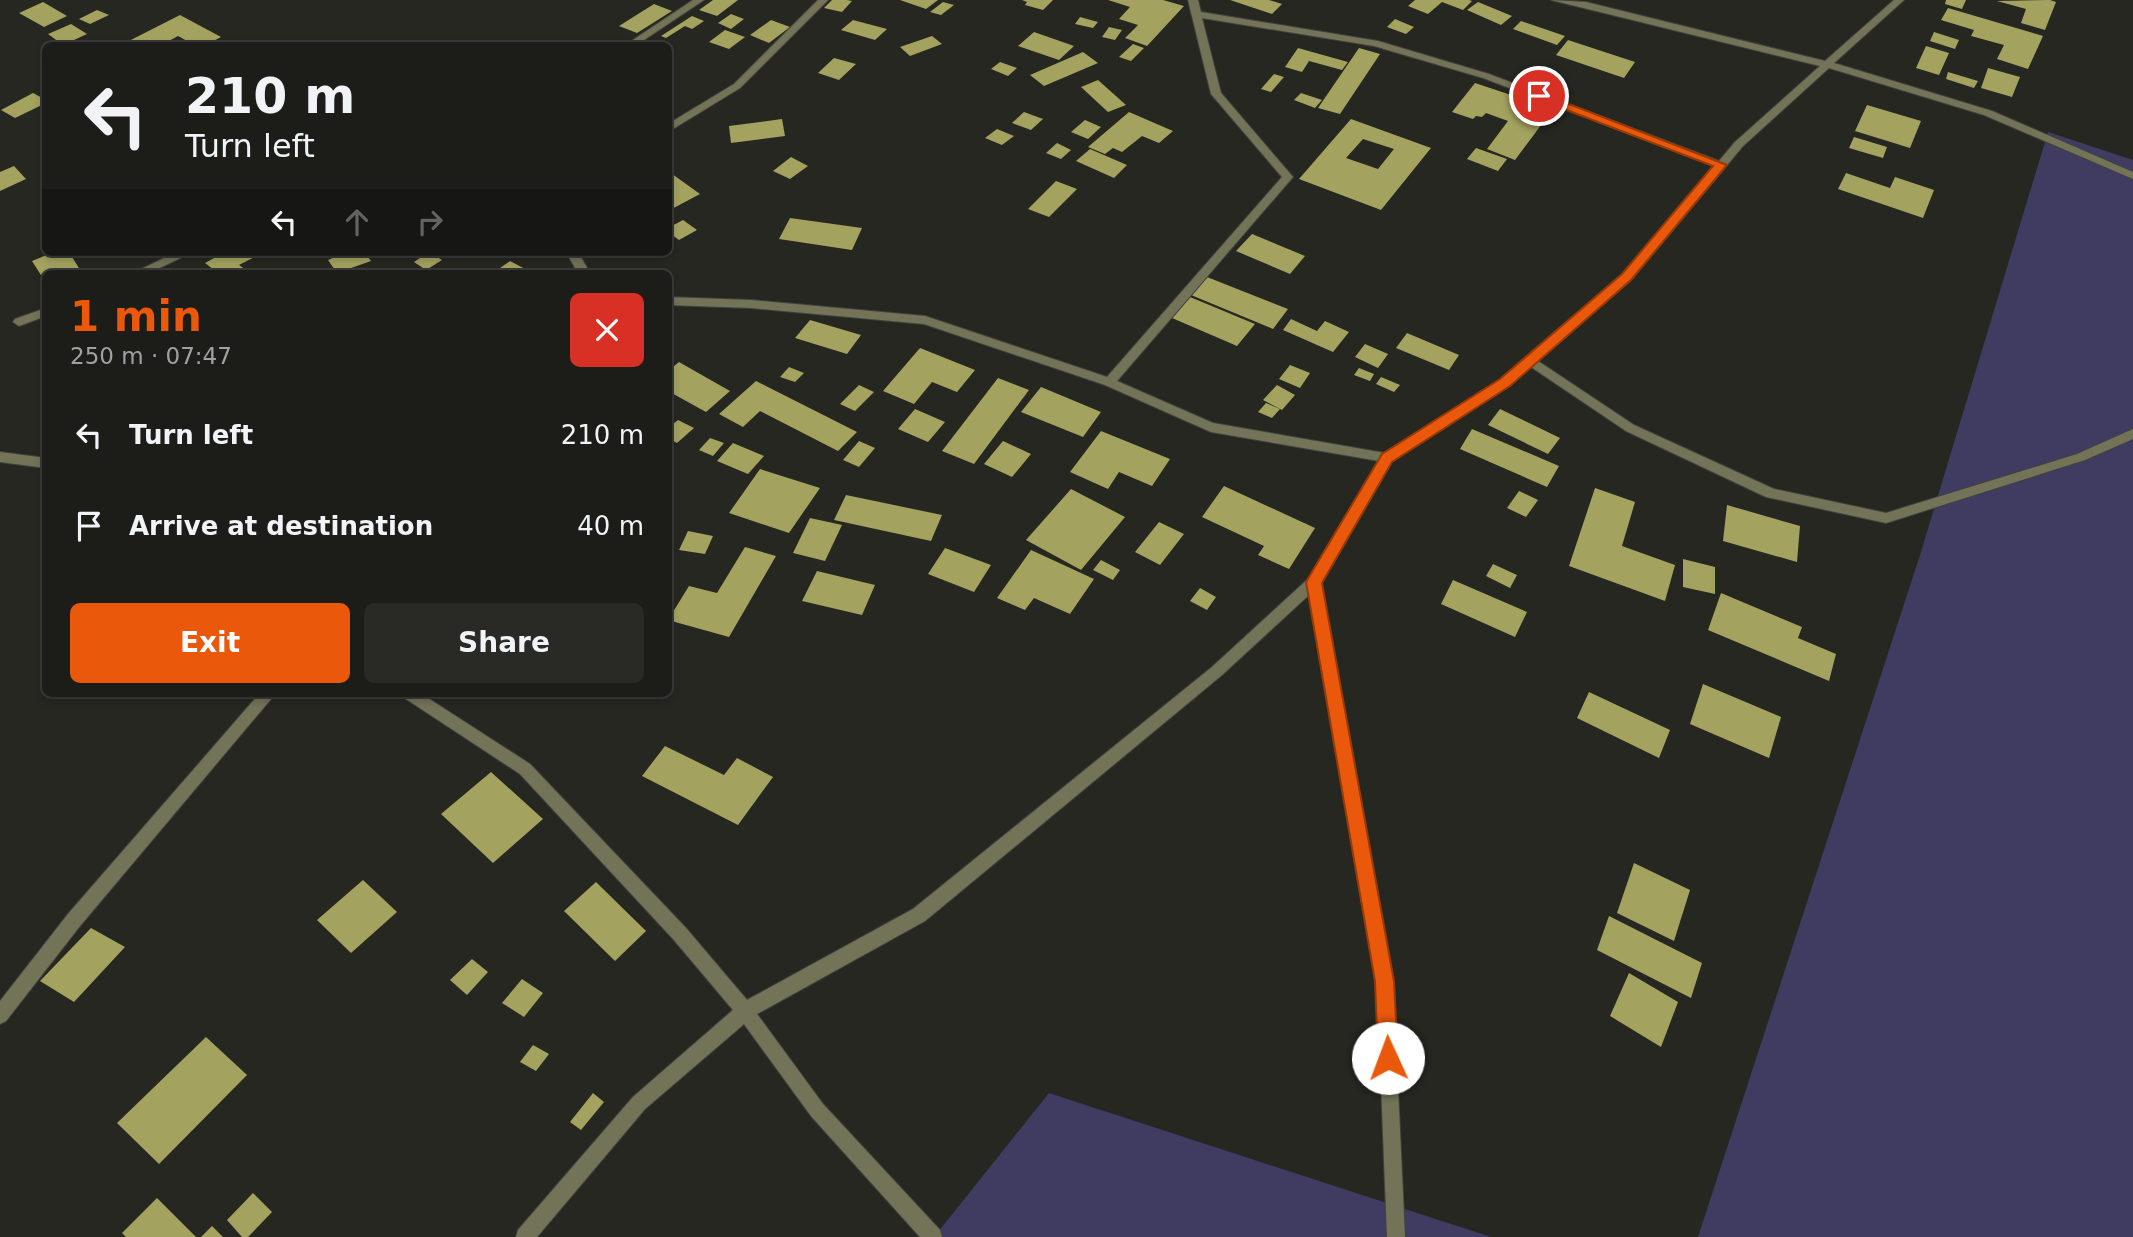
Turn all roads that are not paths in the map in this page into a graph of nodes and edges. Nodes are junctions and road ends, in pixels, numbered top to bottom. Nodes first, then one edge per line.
1 (699, 0) edge
2 (823, 0) edge
3 (1193, 0) edge
4 (1556, 0) edge
5 (1899, 0) edge
6 (1196, 14) junction
7 (634, 42) edge
8 (1829, 65) junction
9 (672, 127) edge
10 (1721, 165) junction
11 (2133, 176) edge
12 (178, 256) edge
13 (146, 270) edge
14 (672, 302) edge
15 (42, 314) edge
16 (19, 323) dead end
17 (1530, 361) junction
18 (1109, 382) junction
19 (2133, 434) edge
20 (0, 457) edge
21 (1387, 458) junction
22 (42, 462) edge
23 (1314, 582) junction
24 (266, 697) edge
25 (414, 697) edge
26 (745, 1011) junction
27 (0, 1015) edge
28 (525, 1237) edge
29 (933, 1237) edge
30 (1396, 1237) edge

1 - 7 street
2 - 9 street
3 - 6 street
4 - 8 street
5 - 8 street
6 - 10 street
6 - 18 street
8 - 10 street
8 - 11 street
10 - 17 street
12 - 13 street
14 - 18 street
15 - 16 street
17 - 19 street
17 - 21 street
18 - 21 street
20 - 22 street
21 - 23 street
23 - 26 street
23 - 30 street
24 - 27 street
25 - 26 street
26 - 28 street
26 - 29 street

